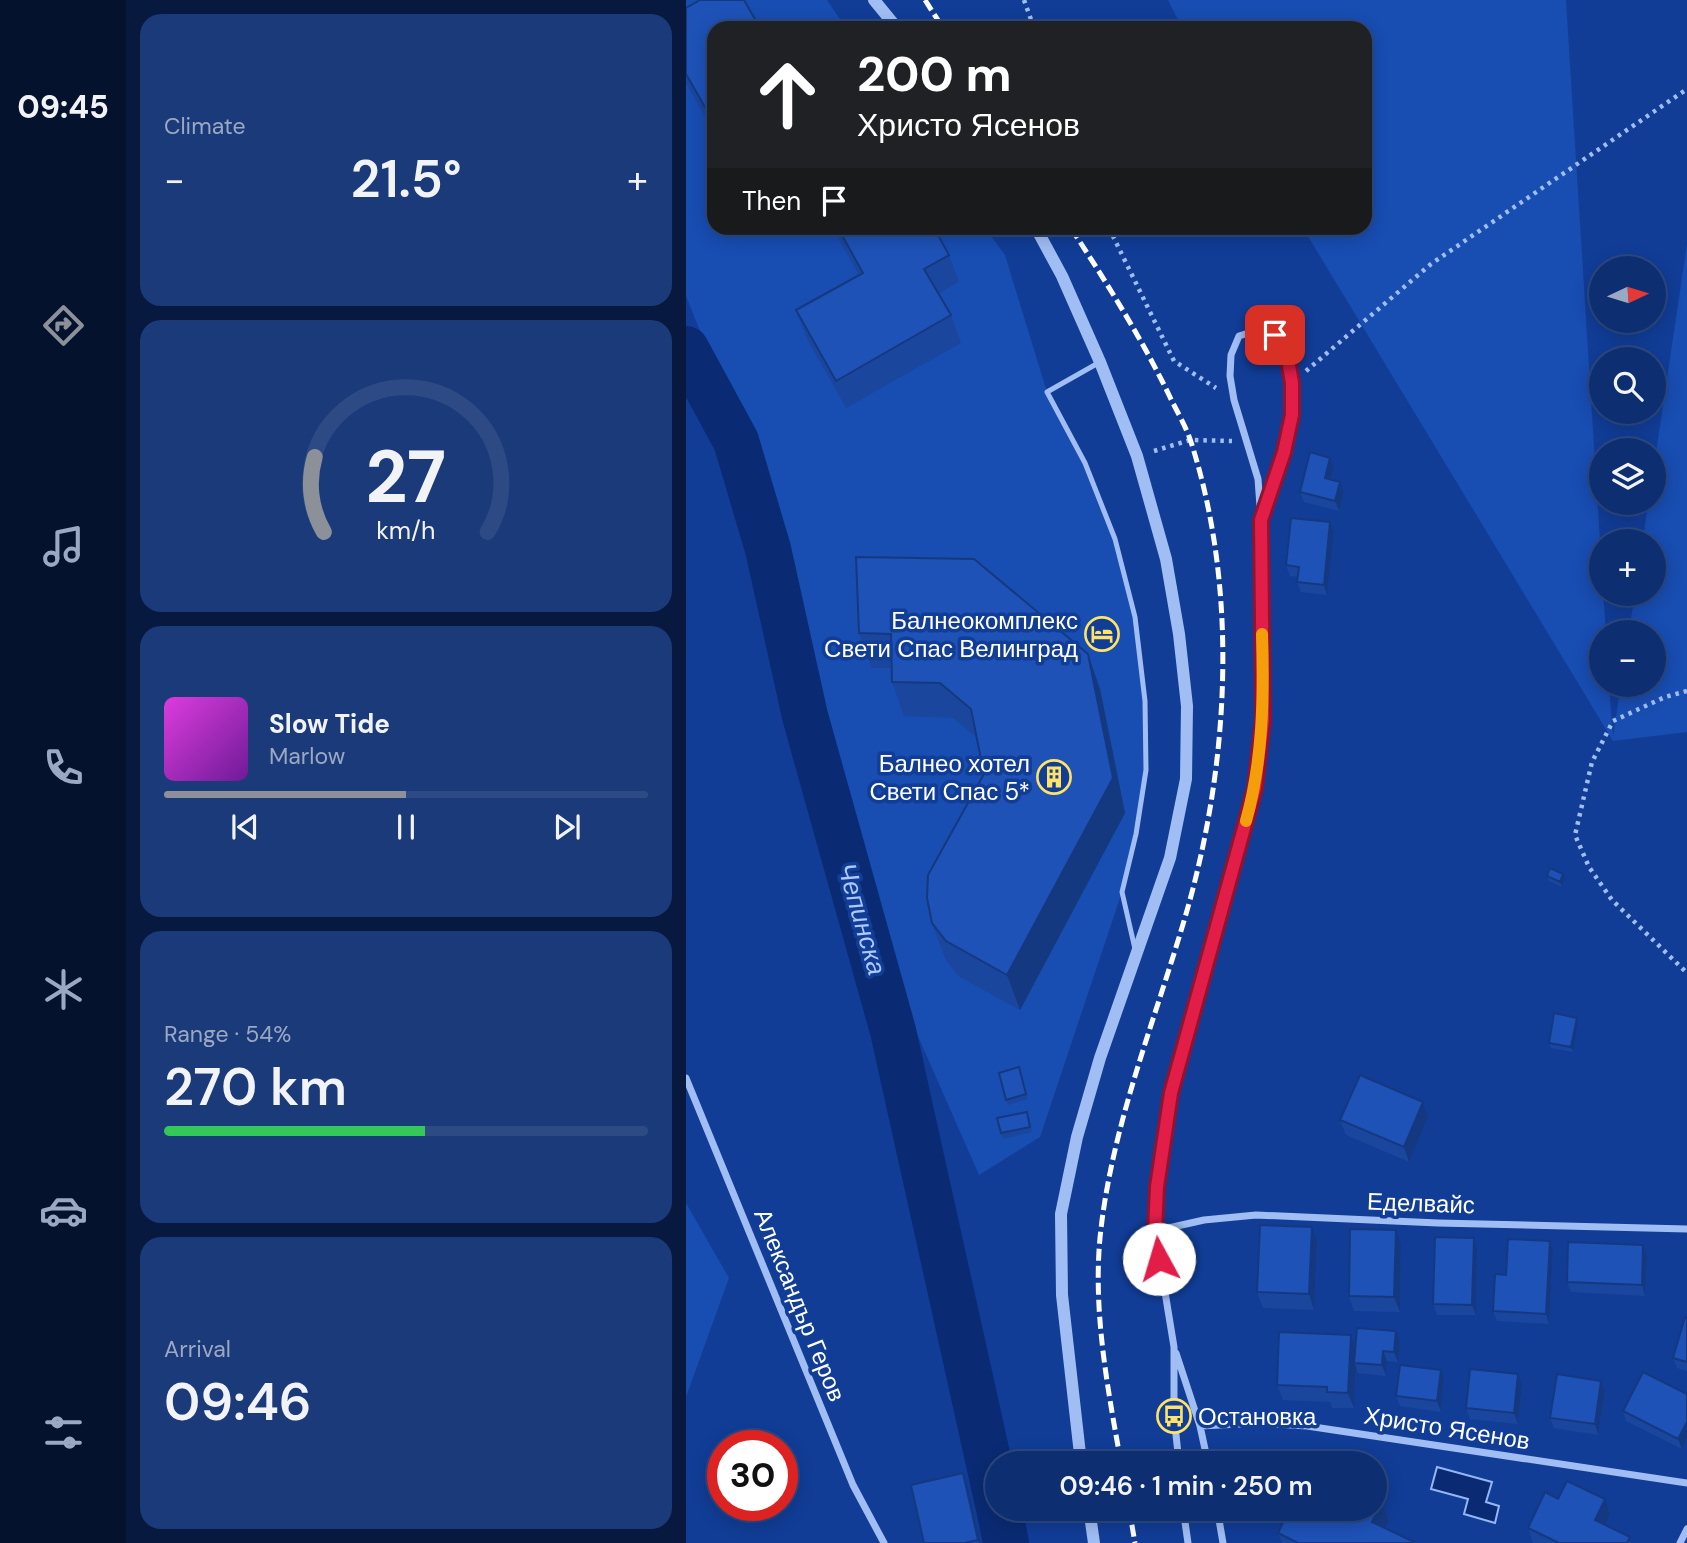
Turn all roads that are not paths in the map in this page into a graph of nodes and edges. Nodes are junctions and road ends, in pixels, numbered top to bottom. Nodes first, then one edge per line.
1 (874, 0) edge
2 (891, 21) edge
3 (1040, 235) edge
4 (1100, 362) junction
5 (1261, 520) junction
6 (1137, 957) junction
7 (686, 1078) edge
8 (1687, 1229) edge
9 (1155, 1231) junction
10 (1174, 1347) junction
11 (1200, 1426) junction
12 (1080, 1451) edge
13 (1178, 1451) edge
14 (1206, 1451) edge
15 (1687, 1483) edge
16 (1090, 1521) edge
17 (1185, 1521) edge
18 (1219, 1521) edge
19 (1687, 1529) edge
20 (884, 1543) edge
21 (1094, 1543) edge
22 (1188, 1543) edge
23 (1223, 1543) edge
24 (1680, 1543) edge

1 - 2 street
3 - 4 street
4 - 6 street
4 - 6 lane
5 - 5 street
5 - 9 street
6 - 12 street
7 - 20 street, Александър Геров
8 - 9 street, Еделвайс
9 - 10 street
10 - 11 street
10 - 13 street
11 - 14 street
11 - 15 street, Христо Ясенов
16 - 21 street
17 - 22 street
18 - 23 street
19 - 24 street

